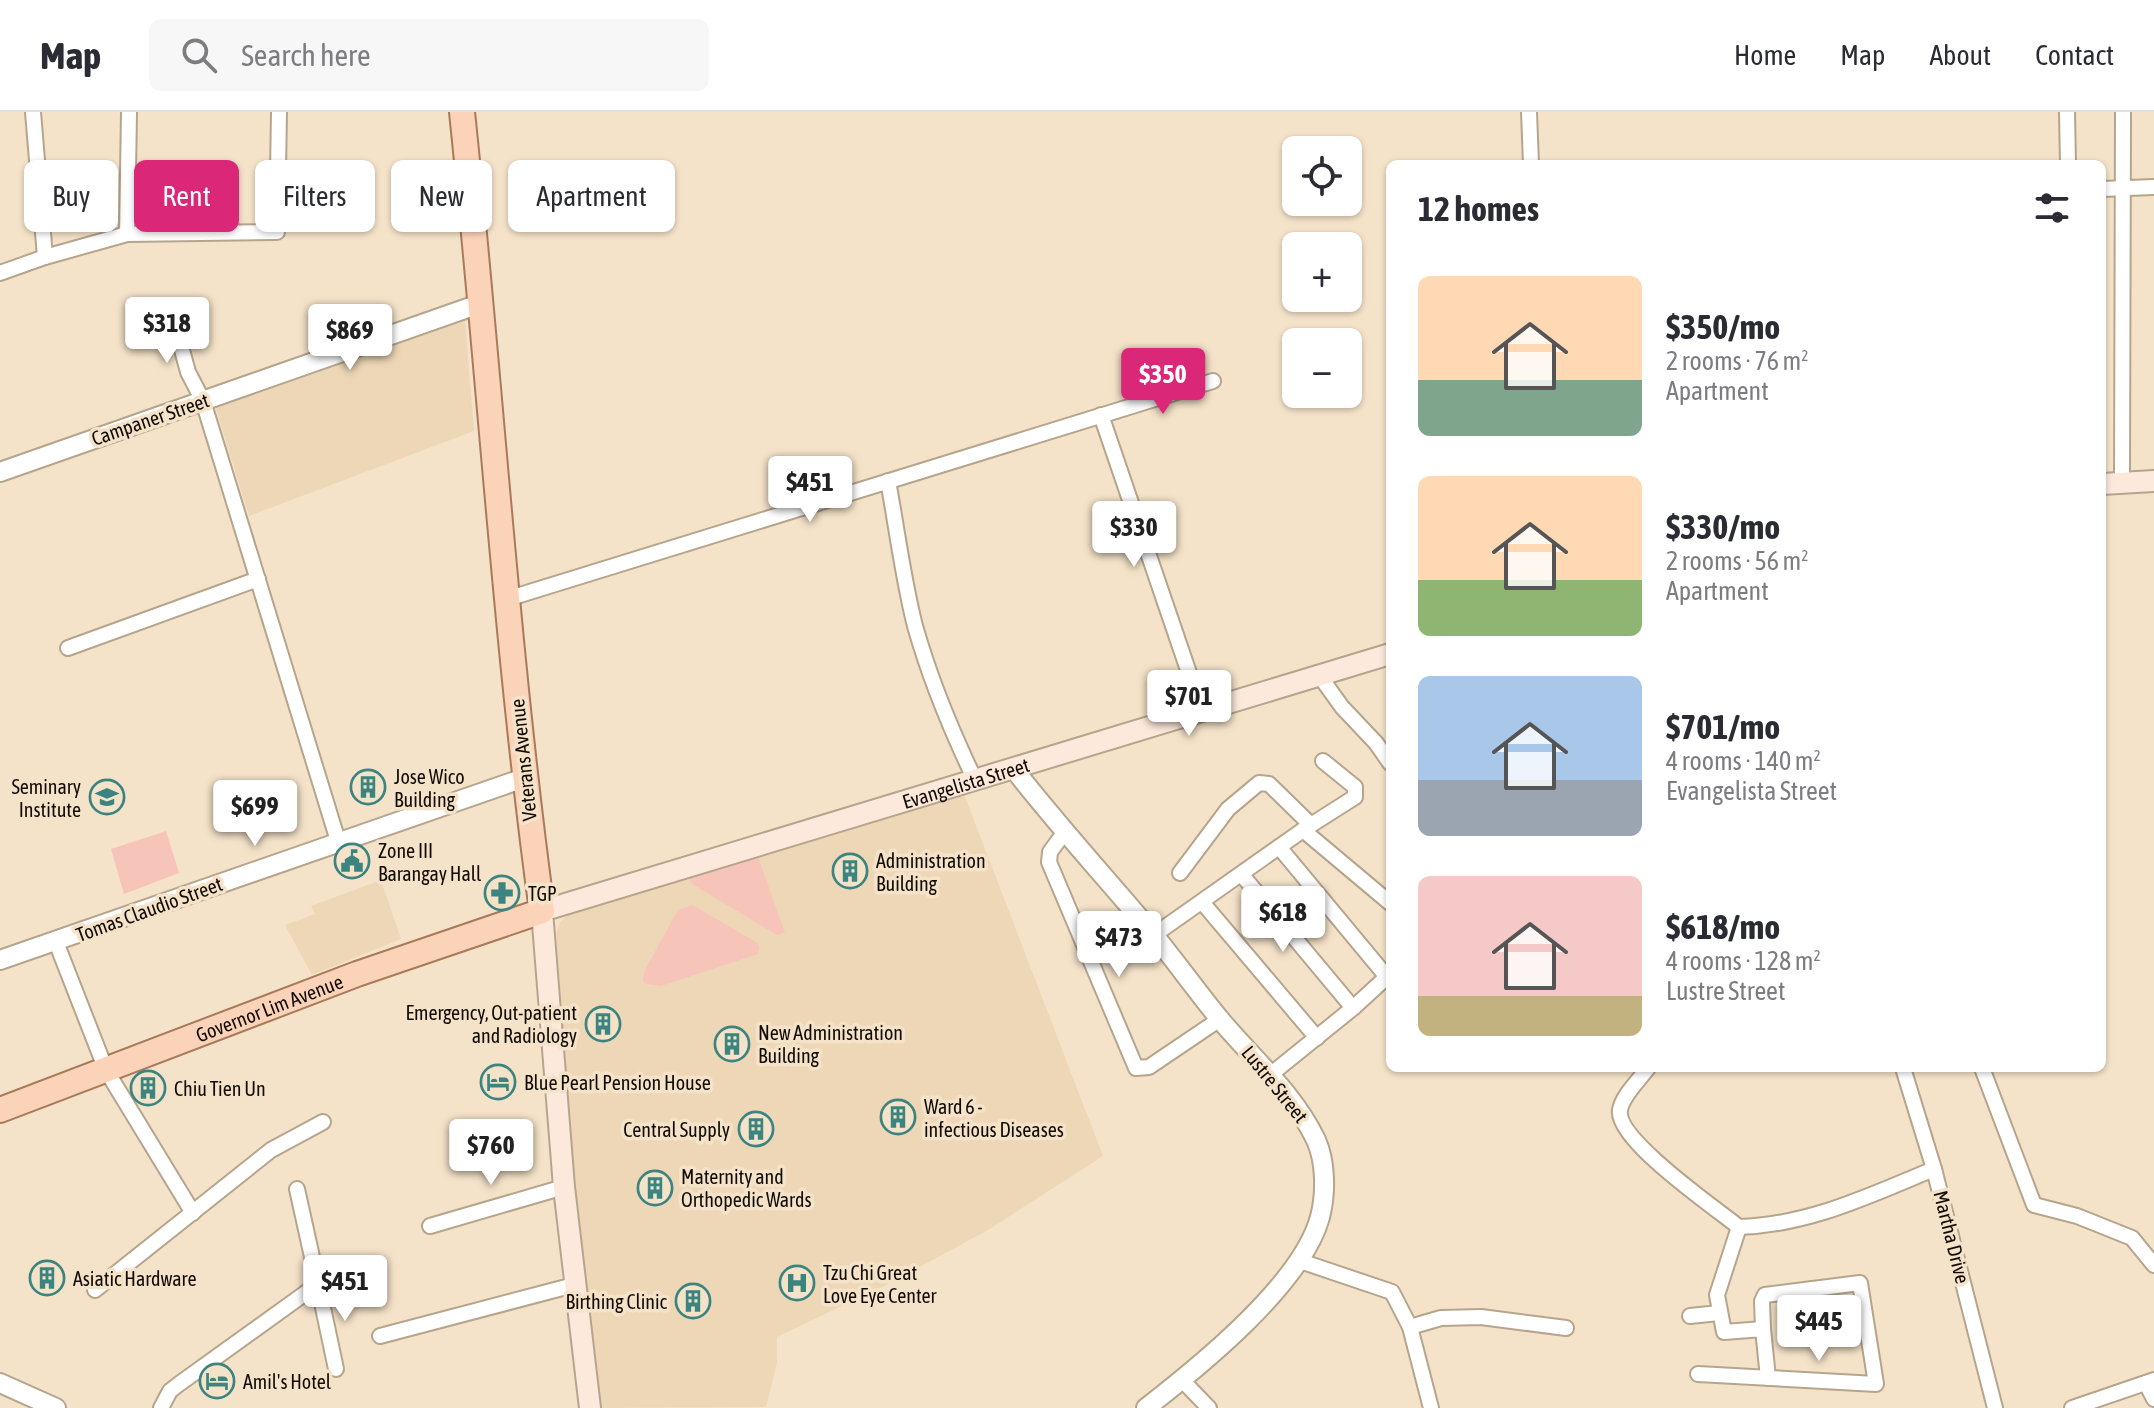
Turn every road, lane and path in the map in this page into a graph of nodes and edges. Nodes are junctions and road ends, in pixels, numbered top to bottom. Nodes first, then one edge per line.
1 (33, 112) edge
2 (129, 112) edge
3 (279, 112) edge
4 (462, 112) edge
5 (1529, 112) edge
6 (2067, 112) edge
7 (2123, 112) edge
8 (1531, 160) edge
9 (2068, 160) edge
10 (2154, 187) edge
11 (2123, 188) junction
12 (2106, 189) edge
13 (127, 234) junction
14 (45, 257) junction
15 (0, 273) edge
16 (482, 303) junction
17 (172, 313) dead end
18 (1213, 381) dead end
19 (203, 401) junction
20 (1101, 415) junction
21 (0, 472) edge
22 (888, 481) junction
23 (2154, 481) edge
24 (2112, 483) edge
25 (258, 579) junction
26 (507, 599) junction
27 (68, 648) dead end
28 (1386, 655) edge
29 (1319, 675) junction
30 (1202, 711) junction
31 (1386, 757) edge
32 (1323, 761) dead end
33 (1013, 768) junction
34 (524, 778) junction
35 (975, 780) junction
36 (1307, 827) junction
37 (1064, 833) junction
38 (338, 841) junction
39 (1279, 847) junction
40 (1180, 873) dead end
41 (1242, 875) junction
42 (1386, 899) edge
43 (1202, 902) junction
44 (542, 911) junction
45 (1154, 935) junction
46 (56, 942) junction
47 (0, 960) edge
48 (1386, 973) edge
49 (1386, 977) edge
50 (1353, 1008) junction
51 (1220, 1019) junction
52 (1317, 1038) junction
53 (106, 1070) junction
54 (1645, 1072) edge
55 (1904, 1072) edge
56 (1984, 1072) edge
57 (1270, 1075) junction
58 (0, 1110) edge
59 (323, 1122) dead end
60 (1934, 1169) junction
61 (564, 1187) junction
62 (297, 1189) dead end
63 (193, 1213) junction
64 (430, 1226) dead end
65 (1739, 1227) junction
66 (1300, 1261) junction
67 (2154, 1265) edge
68 (318, 1284) junction
69 (574, 1285) junction
70 (1812, 1289) junction
71 (95, 1290) dead end
72 (1719, 1313) junction
73 (1690, 1316) dead end
74 (1410, 1327) junction
75 (1566, 1328) dead end
76 (1763, 1329) junction
77 (1820, 1334) dead end
78 (380, 1336) dead end
79 (336, 1369) dead end
80 (1698, 1374) dead end
81 (1768, 1378) junction
82 (1182, 1380) junction
83 (2150, 1381) edge
84 (0, 1383) edge
85 (2154, 1399) edge
86 (35, 1404) edge
87 (2082, 1406) edge
88 (56, 1408) edge
89 (161, 1408) edge
90 (590, 1408) edge
91 (1146, 1408) edge
92 (1209, 1408) edge
93 (1431, 1408) edge
94 (1995, 1408) edge

1 - 14 street
2 - 13 street
3 - 13 street
4 - 16 main road, Veterans Avenue
5 - 8 street
6 - 9 street
7 - 11 street
10 - 11 street
11 - 12 street
11 - 24 street
13 - 14 street
14 - 15 street
16 - 19 street, Campaner Street
16 - 26 main road, Veterans Avenue
17 - 19 street
18 - 20 street
19 - 21 street, Campaner Street
19 - 25 street
20 - 22 street
20 - 30 street
22 - 26 street
22 - 35 street
23 - 24 main road
25 - 27 street
25 - 38 street
26 - 34 main road, Veterans Avenue
28 - 29 main road, Evangelista Street
29 - 30 main road, Evangelista Street
29 - 31 street
30 - 33 main road, Evangelista Street
32 - 36 street
33 - 35 main road, Evangelista Street
33 - 37 street, Lustre Street
34 - 38 street, Tomas Claudio Street
34 - 44 main road, Veterans Avenue
35 - 44 main road, Evangelista Street
36 - 39 street
36 - 40 street
36 - 42 street
37 - 45 street, Lustre Street
37 - 51 street
38 - 46 street, Tomas Claudio Street
39 - 41 street
39 - 48 street
41 - 43 street
41 - 50 street
43 - 45 street
43 - 52 street
44 - 53 main road, Governor Lim Avenue
44 - 61 main road, Veterans Avenue
45 - 51 street, Lustre Street
46 - 47 street, Tomas Claudio Street
46 - 53 street
49 - 50 street
50 - 52 street
51 - 57 street, Lustre Street
52 - 57 street
53 - 58 main road, Governor Lim Avenue
53 - 63 street
54 - 65 street
55 - 60 street, Martha Drive
56 - 67 street
57 - 66 street, Lustre Street
59 - 63 street
60 - 65 street
60 - 94 street, Martha Drive
61 - 64 street
61 - 69 main road, Veterans Avenue
62 - 68 street
63 - 71 street
65 - 72 street
66 - 74 street
66 - 82 street, Lustre Street
68 - 79 street
68 - 89 street
69 - 78 street
69 - 90 main road, Veterans Avenue
70 - 76 street
70 - 77 street
70 - 81 street
72 - 73 street
72 - 76 street
74 - 75 street
74 - 93 street
76 - 81 street
80 - 81 street
82 - 91 street, Lustre Street
82 - 92 street
83 - 85 street
83 - 87 street
84 - 86 street
86 - 88 street

